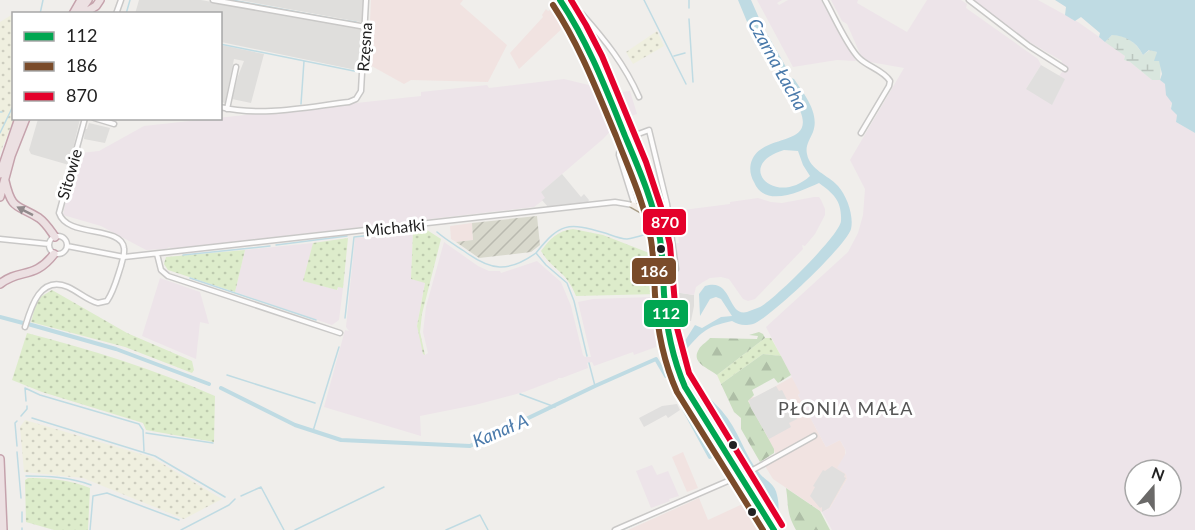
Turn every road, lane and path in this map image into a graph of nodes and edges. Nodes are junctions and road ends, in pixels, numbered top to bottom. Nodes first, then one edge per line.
1 (95, 0) edge
2 (100, 0) edge
3 (213, 0) edge
4 (366, 0) edge
5 (560, 0) edge
6 (567, 0) edge
7 (825, 0) edge
8 (969, 0) edge
9 (84, 12) edge
10 (85, 12) edge
11 (573, 14) junction
12 (366, 27) junction
13 (236, 67) dead end
14 (1065, 69) dead end
15 (639, 97) dead end
16 (222, 108) edge
17 (227, 109) junction
18 (18, 120) edge
19 (25, 120) edge
20 (84, 120) edge
21 (101, 120) edge
22 (114, 124) dead end
23 (861, 134) dead end
24 (633, 147) junction
25 (8, 156) junction
26 (2, 176) edge
27 (0, 196) edge
28 (633, 205) junction
29 (652, 207) junction
30 (668, 209) junction
31 (660, 211) junction
32 (645, 212) junction
33 (656, 218) junction
34 (55, 237) junction
35 (0, 239) edge
36 (48, 244) junction
37 (67, 246) junction
38 (54, 254) junction
39 (157, 254) junction
40 (124, 257) junction
41 (673, 270) junction
42 (0, 284) edge
43 (668, 322) junction
44 (25, 327) dead end
45 (340, 333) dead end
46 (814, 436) dead end
47 (0, 459) edge
48 (740, 475) junction
49 (3, 530) edge
50 (615, 530) edge
51 (774, 530) edge

1 - 9 highway
2 - 10 highway
3 - 12 street
4 - 12 street, Rzęsna
5 - 11 main road
6 - 11 main road
7 - 23 street
8 - 14 street
11 - 15 street
11 - 24 main road, bridge
12 - 17 street, Rzęsna
13 - 17 street
16 - 17 street
18 - 25 highway
19 - 25 highway
20 - 40 street, Sitowie
21 - 22 street
24 - 29 main road
24 - 31 main road
25 - 26 highway
26 - 27 highway
34 -> 26 highway
28 - 30 street
28 - 32 main road
28 - 39 street, Michałki
29 - 32 main road
29 - 33 main road
30 - 31 main road
30 - 41 street
31 - 41 main road
32 - 33 main road
33 - 43 main road
34 - 36 street
34 - 37 street
35 - 36 street
36 - 38 street
37 - 38 street
37 - 40 street
38 - 42 highway
39 - 40 street, Michałki
39 - 45 street
40 - 44 street
41 - 43 main road
43 - 48 main road
46 - 48 street
47 - 49 highway
48 - 50 street
48 - 51 main road

